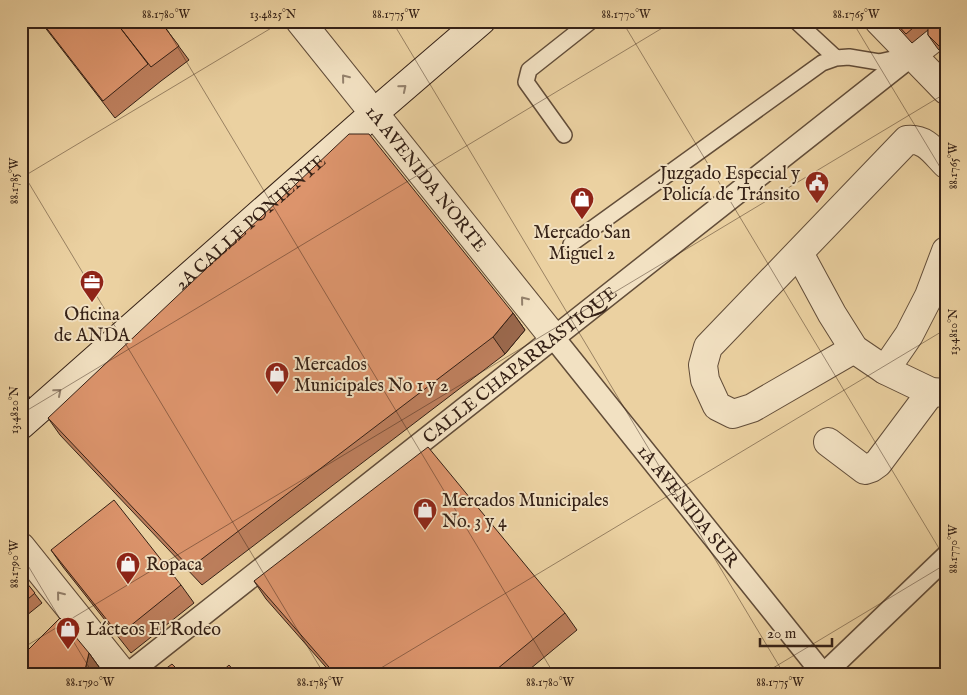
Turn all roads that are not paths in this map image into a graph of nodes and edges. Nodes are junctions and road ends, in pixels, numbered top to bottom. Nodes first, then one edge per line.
1 (300, 21) edge
2 (481, 21) edge
3 (591, 21) edge
4 (796, 21) edge
5 (879, 21) edge
6 (946, 28) edge
7 (912, 55) junction
8 (836, 58) junction
9 (946, 90) edge
10 (374, 113) junction
11 (564, 135) dead end
12 (946, 164) edge
13 (571, 244) dead end
14 (946, 251) edge
15 (798, 253) junction
16 (554, 338) junction
17 (854, 349) junction
18 (885, 370) junction
19 (938, 392) edge
20 (21, 425) edge
21 (828, 442) dead end
22 (21, 547) edge
23 (946, 557) edge
24 (123, 674) edge
25 (128, 674) edge
26 (823, 674) edge

10 -> 1 street, 1A AVENIDA NORTE
10 -> 2 street, 2A CALLE PONIENTE
3 - 11 lane
4 - 8 lane
5 - 7 street
6 - 7 street
7 - 8 lane
7 - 9 street
7 - 16 street, CALLE CHAPARRASTIQUE
8 - 13 lane
16 -> 10 street, 1A AVENIDA NORTE
20 -> 10 street, 2A CALLE PONIENTE
12 - 15 street
14 - 18 street
15 - 17 street
15 - 17 street
16 - 25 street, CALLE CHAPARRASTIQUE
16 - 26 street, 1A AVENIDA SUR
17 - 18 street
18 - 19 street
19 - 21 street
24 -> 22 street
23 - 26 street

